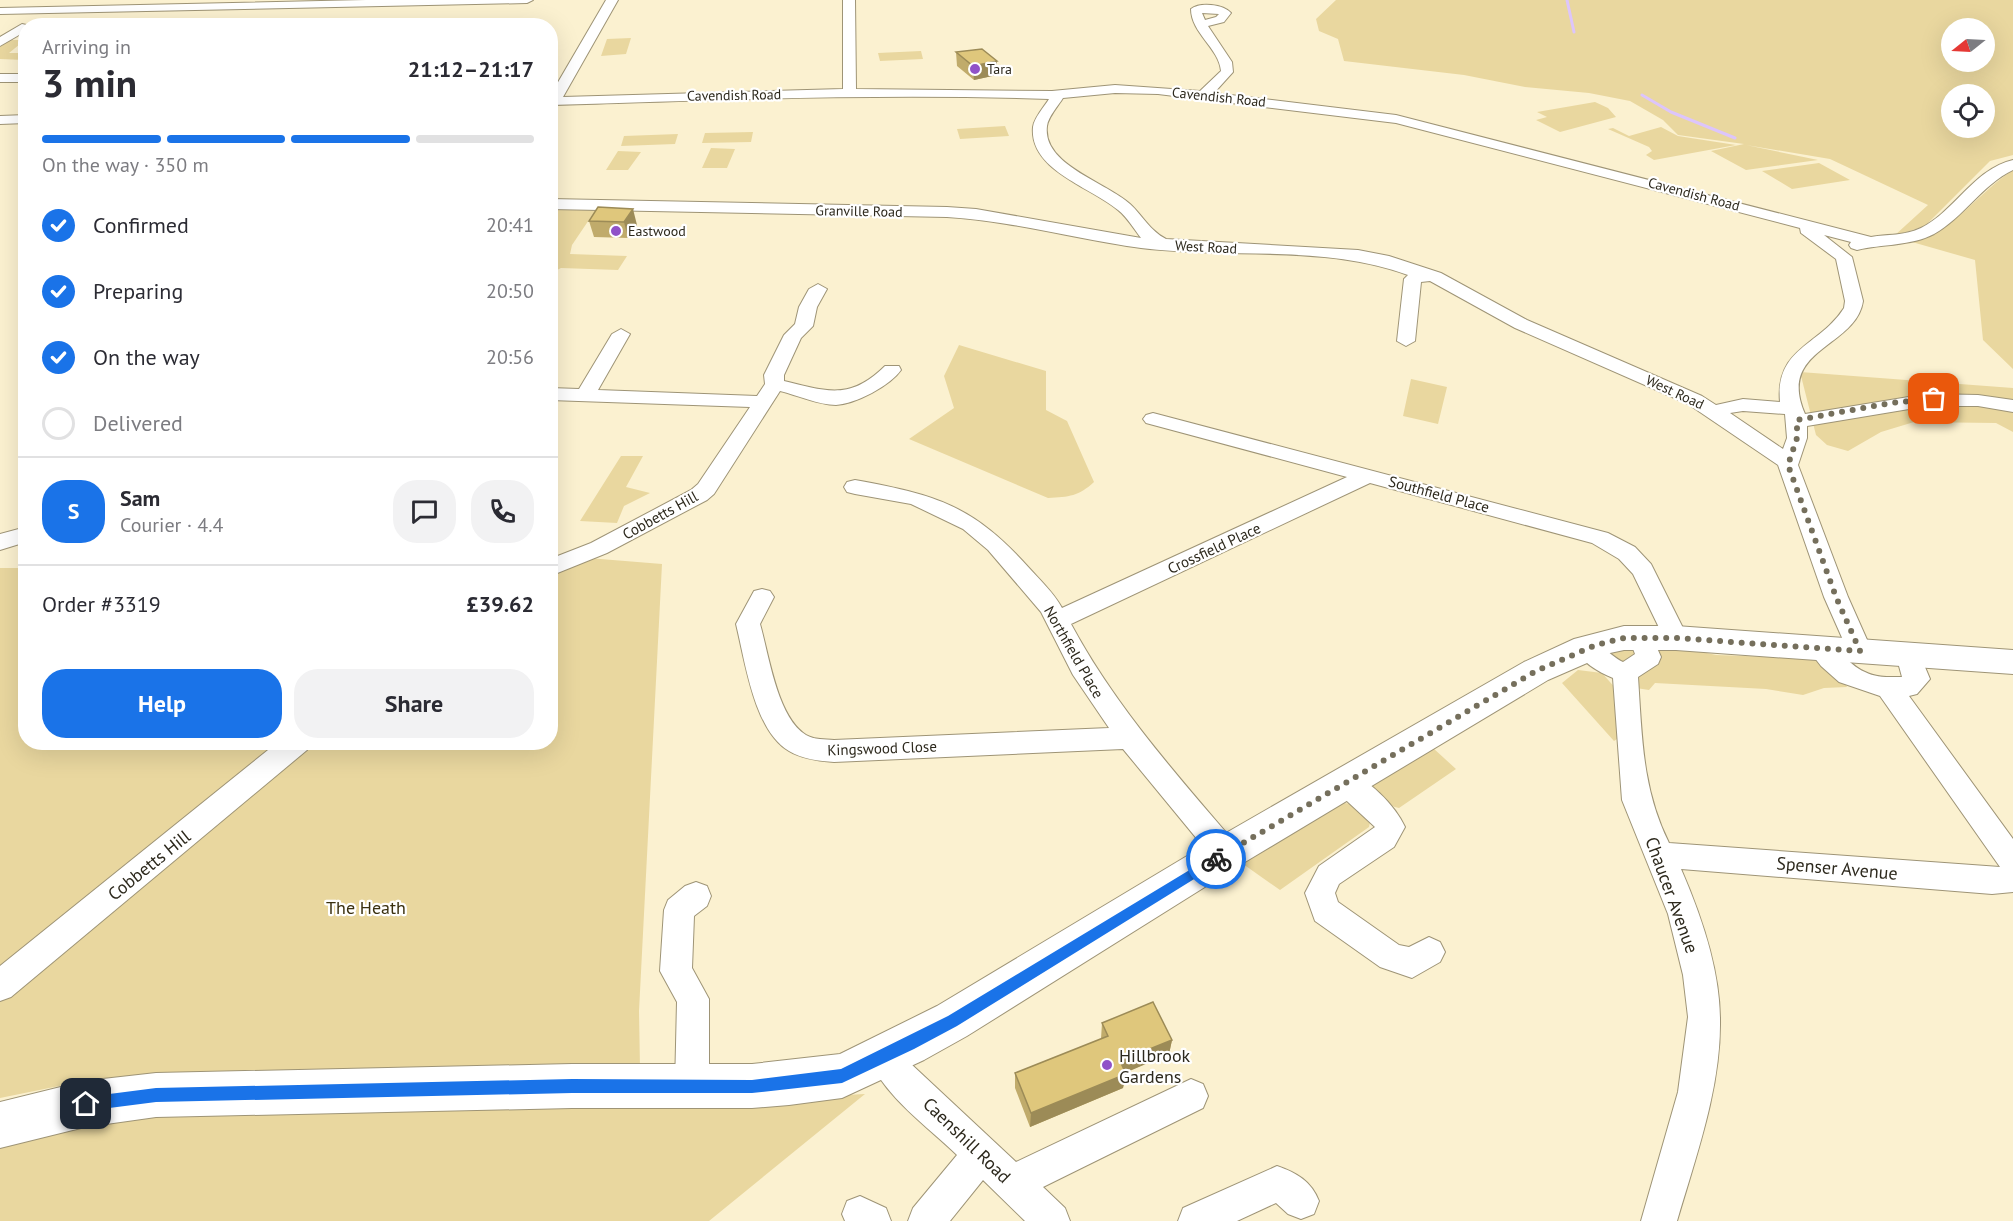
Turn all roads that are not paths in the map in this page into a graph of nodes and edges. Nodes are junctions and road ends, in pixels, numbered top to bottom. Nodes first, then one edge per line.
1 (61, 0) edge
2 (527, 0) edge
3 (612, 0) edge
4 (849, 0) edge
5 (264, 3) edge
6 (372, 4) junction
7 (204, 8) junction
8 (48, 10) junction
9 (0, 11) edge
10 (37, 18) edge
11 (188, 18) edge
12 (360, 18) edge
13 (1201, 24) dead end
14 (18, 31) edge
15 (0, 42) edge
16 (0, 78) edge
17 (18, 78) edge
18 (558, 91) edge
19 (850, 93) junction
20 (1058, 94) junction
21 (1026, 95) junction
22 (1204, 95) junction
23 (558, 101) edge
24 (1047, 109) junction
25 (18, 119) edge
26 (0, 120) edge
27 (2013, 164) edge
28 (558, 204) edge
29 (1795, 221) junction
30 (1871, 242) junction
31 (1164, 245) junction
32 (1844, 257) junction
33 (1424, 275) junction
34 (818, 289) dead end
35 (621, 334) dead end
36 (1406, 341) dead end
37 (892, 376) dead end
38 (775, 384) junction
39 (558, 394) edge
40 (586, 394) junction
41 (765, 402) junction
42 (2013, 406) edge
43 (1715, 412) junction
44 (1795, 414) junction
45 (1153, 419) dead end
46 (1789, 463) junction
47 (1370, 476) junction
48 (855, 487) dead end
49 (18, 536) edge
50 (0, 542) edge
51 (558, 565) edge
52 (762, 597) dead end
53 (1058, 620) junction
54 (1641, 638) junction
55 (1676, 638) junction
56 (1586, 648) junction
57 (1819, 648) junction
58 (1860, 651) junction
59 (1908, 655) junction
60 (2013, 662) edge
61 (1624, 674) junction
62 (1888, 687) junction
63 (1130, 738) junction
64 (288, 750) edge
65 (1345, 782) junction
66 (1226, 853) junction
67 (1660, 855) junction
68 (2013, 862) edge
69 (2013, 879) edge
70 (696, 896) dead end
71 (1429, 952) dead end
72 (0, 986) edge
73 (885, 1057) junction
74 (692, 1087) junction
75 (1191, 1096) dead end
76 (0, 1125) edge
77 (981, 1154) junction
78 (1012, 1183) junction
79 (1300, 1201) dead end
80 (926, 1221) edge
81 (1052, 1221) edge
82 (1196, 1221) edge
83 (1659, 1221) edge

1 - 8 street
2 - 6 street
3 - 18 street
4 - 19 street
5 - 6 street
5 - 7 street
6 - 12 street
7 - 8 street
7 - 11 street
8 - 9 street
8 - 10 street
13 - 22 street
14 - 15 street
16 - 17 street
19 - 21 street, Cavendish Road
19 - 23 street, Cavendish Road
20 - 21 street, Cavendish Road
20 - 22 street, Cavendish Road
20 - 24 street, West Road
21 - 24 street
22 - 29 street, Cavendish Road
24 - 31 street, West Road
25 - 26 street
27 - 30 street
28 - 31 street, Granville Road
29 - 30 street, Cavendish Road
29 - 32 street
30 - 32 street
31 - 33 street, West Road
32 - 44 street
33 - 36 street
33 - 43 street, West Road
34 - 38 street, Cobbetts Hill
35 - 40 street
37 - 38 street
38 - 41 street, Cobbetts Hill
39 - 40 street
40 - 41 street
41 - 51 street, Cobbetts Hill
42 - 44 street
43 - 44 street
43 - 46 street, West Road
44 - 46 street
45 - 47 street, Southfield Place
46 - 58 street
47 - 53 street, Crossfield Place
47 - 55 street, Southfield Place
48 - 53 street, Northfield Place
49 - 50 street
52 - 63 street, Kingswood Close
53 - 63 street, Northfield Place
54 - 55 main road
54 - 56 main road
54 - 61 street
55 - 57 main road
56 - 61 street
56 - 65 main road
57 - 58 main road
57 - 62 street
58 - 59 main road
59 - 60 main road
59 - 62 street
61 - 67 street, Chaucer Avenue
62 - 68 street
63 - 66 street, Northfield Place
64 - 72 street, Cobbetts Hill
65 - 66 main road
65 - 71 street
66 - 73 main road
67 - 69 street, Spenser Avenue
67 - 83 street, Chaucer Avenue
70 - 74 street
73 - 74 main road
73 - 77 street, Caenshill Road
74 - 76 main road
75 - 78 street
77 - 78 street, Caenshill Road
77 - 80 street
78 - 81 street, Caenshill Road
79 - 82 street

